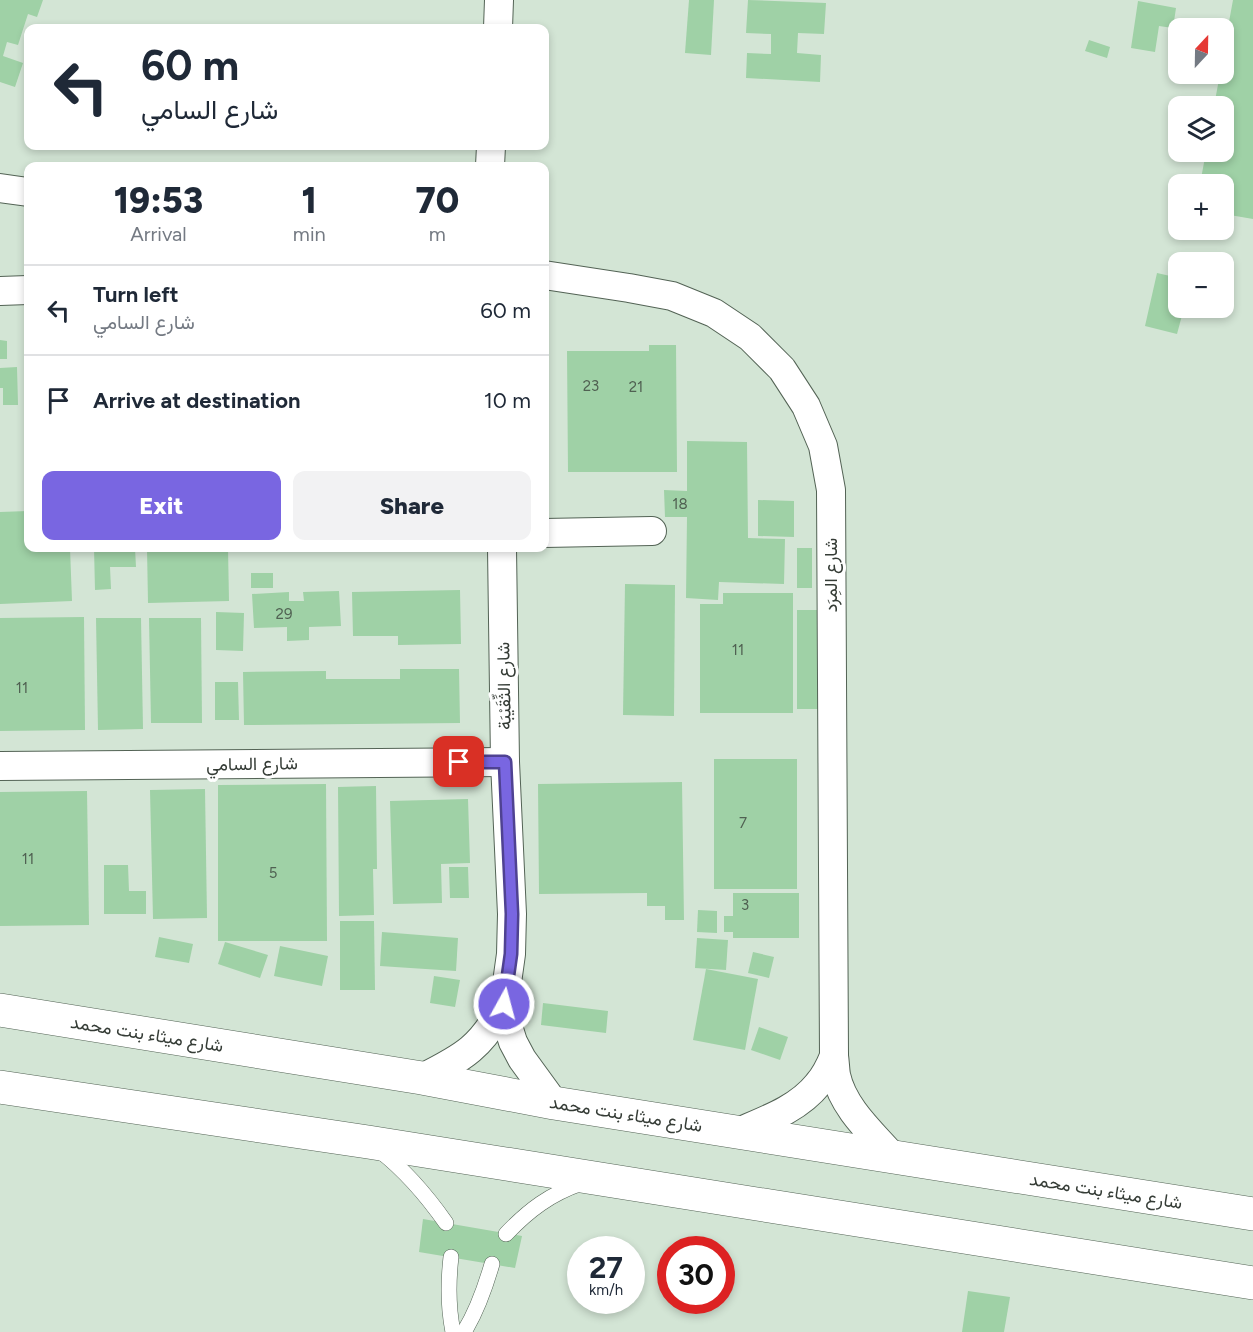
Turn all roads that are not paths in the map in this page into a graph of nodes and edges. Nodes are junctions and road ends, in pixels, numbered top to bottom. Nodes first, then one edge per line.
1 (499, 0) edge
2 (498, 24) edge
3 (0, 188) edge
4 (24, 191) edge
5 (549, 276) edge
6 (24, 290) edge
7 (0, 291) edge
8 (652, 531) dead end
9 (549, 533) edge
10 (502, 552) edge
11 (505, 762) junction
12 (0, 766) edge
13 (504, 1004) junction
14 (0, 1010) edge
15 (834, 1056) junction
16 (422, 1078) junction
17 (0, 1087) edge
18 (554, 1103) junction
19 (738, 1132) junction
20 (368, 1142) junction
21 (893, 1157) junction
22 (595, 1179) junction
23 (1253, 1214) edge
24 (446, 1223) dead end
25 (506, 1234) dead end
26 (451, 1257) dead end
27 (492, 1264) dead end
28 (1253, 1283) edge
29 (453, 1332) edge
30 (464, 1332) edge

1 - 2 street
3 - 4 street
5 - 15 street, شارع المِرَد
6 - 7 street
8 - 9 street
10 - 11 street, شارع الثِّقَيْبَة
11 - 12 street, شارع السامي
11 - 13 street, شارع الثِّقَيْبَة
13 - 16 street, شارع الثِّقَيْبَة
13 - 18 street, شارع الثِّقَيْبَة
14 - 16 main road, شارع ميثاء بنت محمد
15 - 19 street, شارع المِرَد
15 - 21 street, شارع المِرَد
16 - 18 main road, شارع ميثاء بنت محمد
17 - 20 main road
18 - 19 main road, شارع ميثاء بنت محمد
19 - 21 main road, شارع ميثاء بنت محمد
20 - 22 main road
20 - 24 lane
21 - 23 main road, شارع ميثاء بنت محمد
22 - 25 lane
22 - 28 main road
26 - 29 lane
27 - 30 lane

